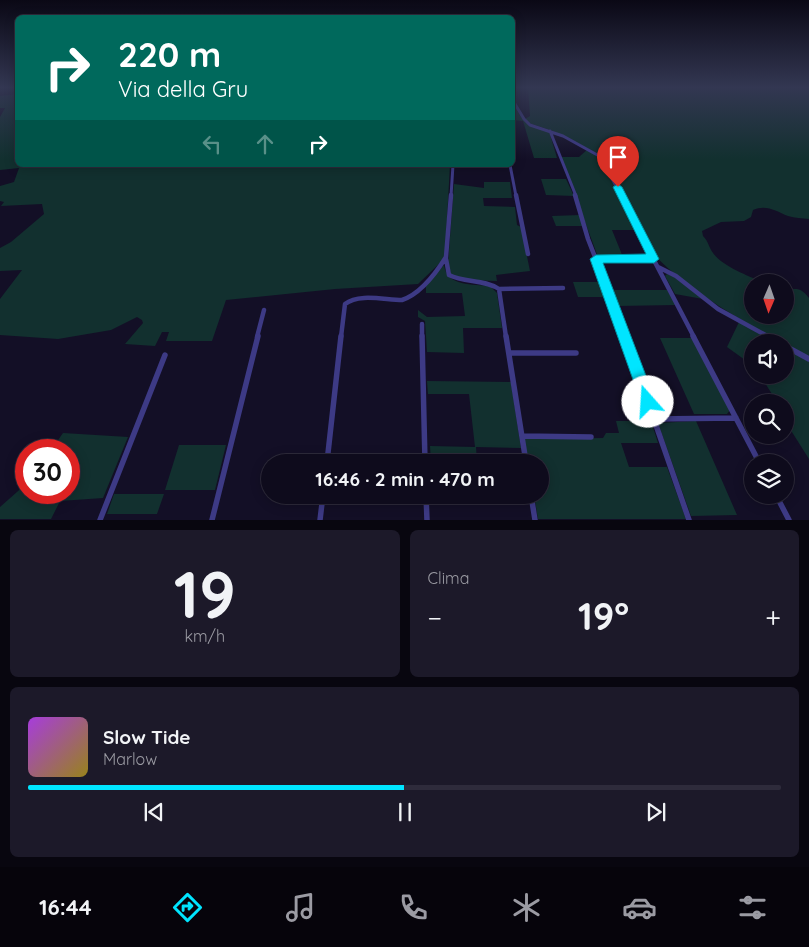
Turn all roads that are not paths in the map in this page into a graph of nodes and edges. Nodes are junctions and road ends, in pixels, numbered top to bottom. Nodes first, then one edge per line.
1 (519, 111) edge
2 (550, 131) junction
3 (561, 135) junction
4 (553, 138) junction
5 (452, 167) edge
6 (510, 167) edge
7 (528, 254) dead end
8 (446, 257) junction
9 (596, 259) junction
10 (654, 259) junction
11 (658, 267) junction
12 (562, 288) dead end
13 (499, 289) junction
14 (264, 310) dead end
15 (422, 324) dead end
16 (764, 334) edge
17 (794, 351) edge
18 (509, 353) junction
19 (576, 353) dead end
20 (165, 355) dead end
21 (809, 359) edge
22 (736, 418) junction
23 (654, 419) junction
24 (522, 436) junction
25 (591, 436) dead end
26 (327, 454) edge
27 (425, 454) edge
28 (525, 454) edge
29 (755, 454) edge
30 (322, 504) edge
31 (426, 504) edge
32 (532, 504) edge
33 (781, 504) edge
34 (100, 520) edge
35 (212, 520) edge
36 (320, 520) edge
37 (427, 520) edge
38 (535, 520) edge
39 (689, 520) edge
40 (789, 520) edge

1 - 2 street
2 - 3 street
2 - 4 street
3 - 4 street
3 - 10 street
4 - 9 street
5 - 8 street
6 - 7 street
8 - 13 street
8 - 26 street
9 - 10 street
9 - 23 street
10 - 11 street
11 - 16 street
11 - 22 street
12 - 13 street
13 - 18 street
14 - 35 street
15 - 27 street
17 - 21 street
18 - 19 street
18 - 24 street
20 - 34 street
22 - 23 street
22 - 29 street
23 - 39 street
24 - 25 street
24 - 28 street
30 - 36 street
31 - 37 street
32 - 38 street
33 - 40 street

